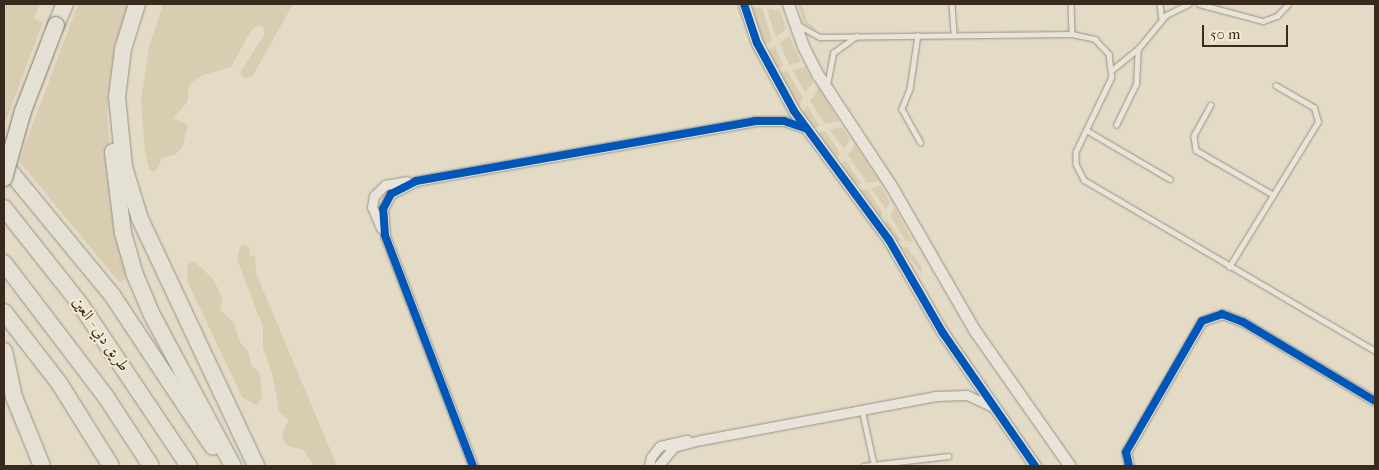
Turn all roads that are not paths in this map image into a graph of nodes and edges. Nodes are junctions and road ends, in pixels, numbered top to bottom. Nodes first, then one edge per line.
1 (65, 4) edge
2 (137, 4) edge
3 (744, 4) edge
4 (788, 4) edge
5 (952, 4) edge
6 (1071, 4) edge
7 (1160, 4) edge
8 (1189, 4) edge
9 (1202, 4) edge
10 (1288, 4) edge
11 (791, 15) junction
12 (1162, 20) junction
13 (1072, 34) junction
14 (858, 35) junction
15 (918, 35) junction
16 (954, 35) junction
17 (1138, 49) junction
18 (1113, 69) junction
19 (1276, 86) dead end
20 (827, 89) junction
21 (117, 98) junction
22 (1211, 105) dead end
23 (1116, 125) dead end
24 (807, 130) junction
25 (1086, 130) junction
26 (920, 142) dead end
27 (4, 164) edge
28 (4, 178) edge
29 (1170, 179) dead end
30 (1272, 194) junction
31 (4, 208) edge
32 (4, 263) edge
33 (1229, 267) junction
34 (4, 312) edge
35 (4, 324) edge
36 (4, 350) edge
37 (1375, 351) edge
38 (1375, 401) edge
39 (994, 407) junction
40 (72, 408) junction
41 (862, 409) junction
42 (701, 440) junction
43 (948, 456) dead end
44 (874, 464) junction
45 (42, 466) edge
46 (111, 466) edge
47 (152, 466) edge
48 (189, 466) edge
49 (225, 466) edge
50 (233, 466) edge
51 (256, 466) edge
52 (473, 466) edge
53 (649, 466) edge
54 (658, 466) edge
55 (862, 466) edge
56 (1035, 466) edge
57 (1070, 466) edge
58 (1129, 466) edge

1 - 28 highway, bridge
2 - 21 highway
3 - 24 street
4 - 11 street
5 - 16 lane
6 - 13 lane
7 - 12 lane
8 - 12 lane
9 - 10 lane
11 - 14 lane
11 - 20 street
12 - 17 lane
13 - 16 lane
13 - 18 lane
14 - 15 lane
14 - 20 lane
15 - 16 lane
15 - 26 lane
17 - 18 lane
17 - 23 lane
18 - 25 lane
19 - 30 lane
20 - 57 street
21 - 50 highway
21 - 51 highway
22 - 30 lane
24 - 39 street
24 - 52 street
25 - 29 lane
25 - 33 lane
27 - 49 highway
30 - 33 lane
31 - 48 highway, طريق دبي - العين
32 - 47 highway, طريق دبي - العين
33 - 37 lane
34 - 40 highway
35 - 40 highway
36 - 45 highway
38 - 58 street
39 - 41 street
39 - 56 street
40 - 46 highway
41 - 42 street
41 - 44 lane
42 - 53 street
42 - 54 street
43 - 44 lane
44 - 55 lane

